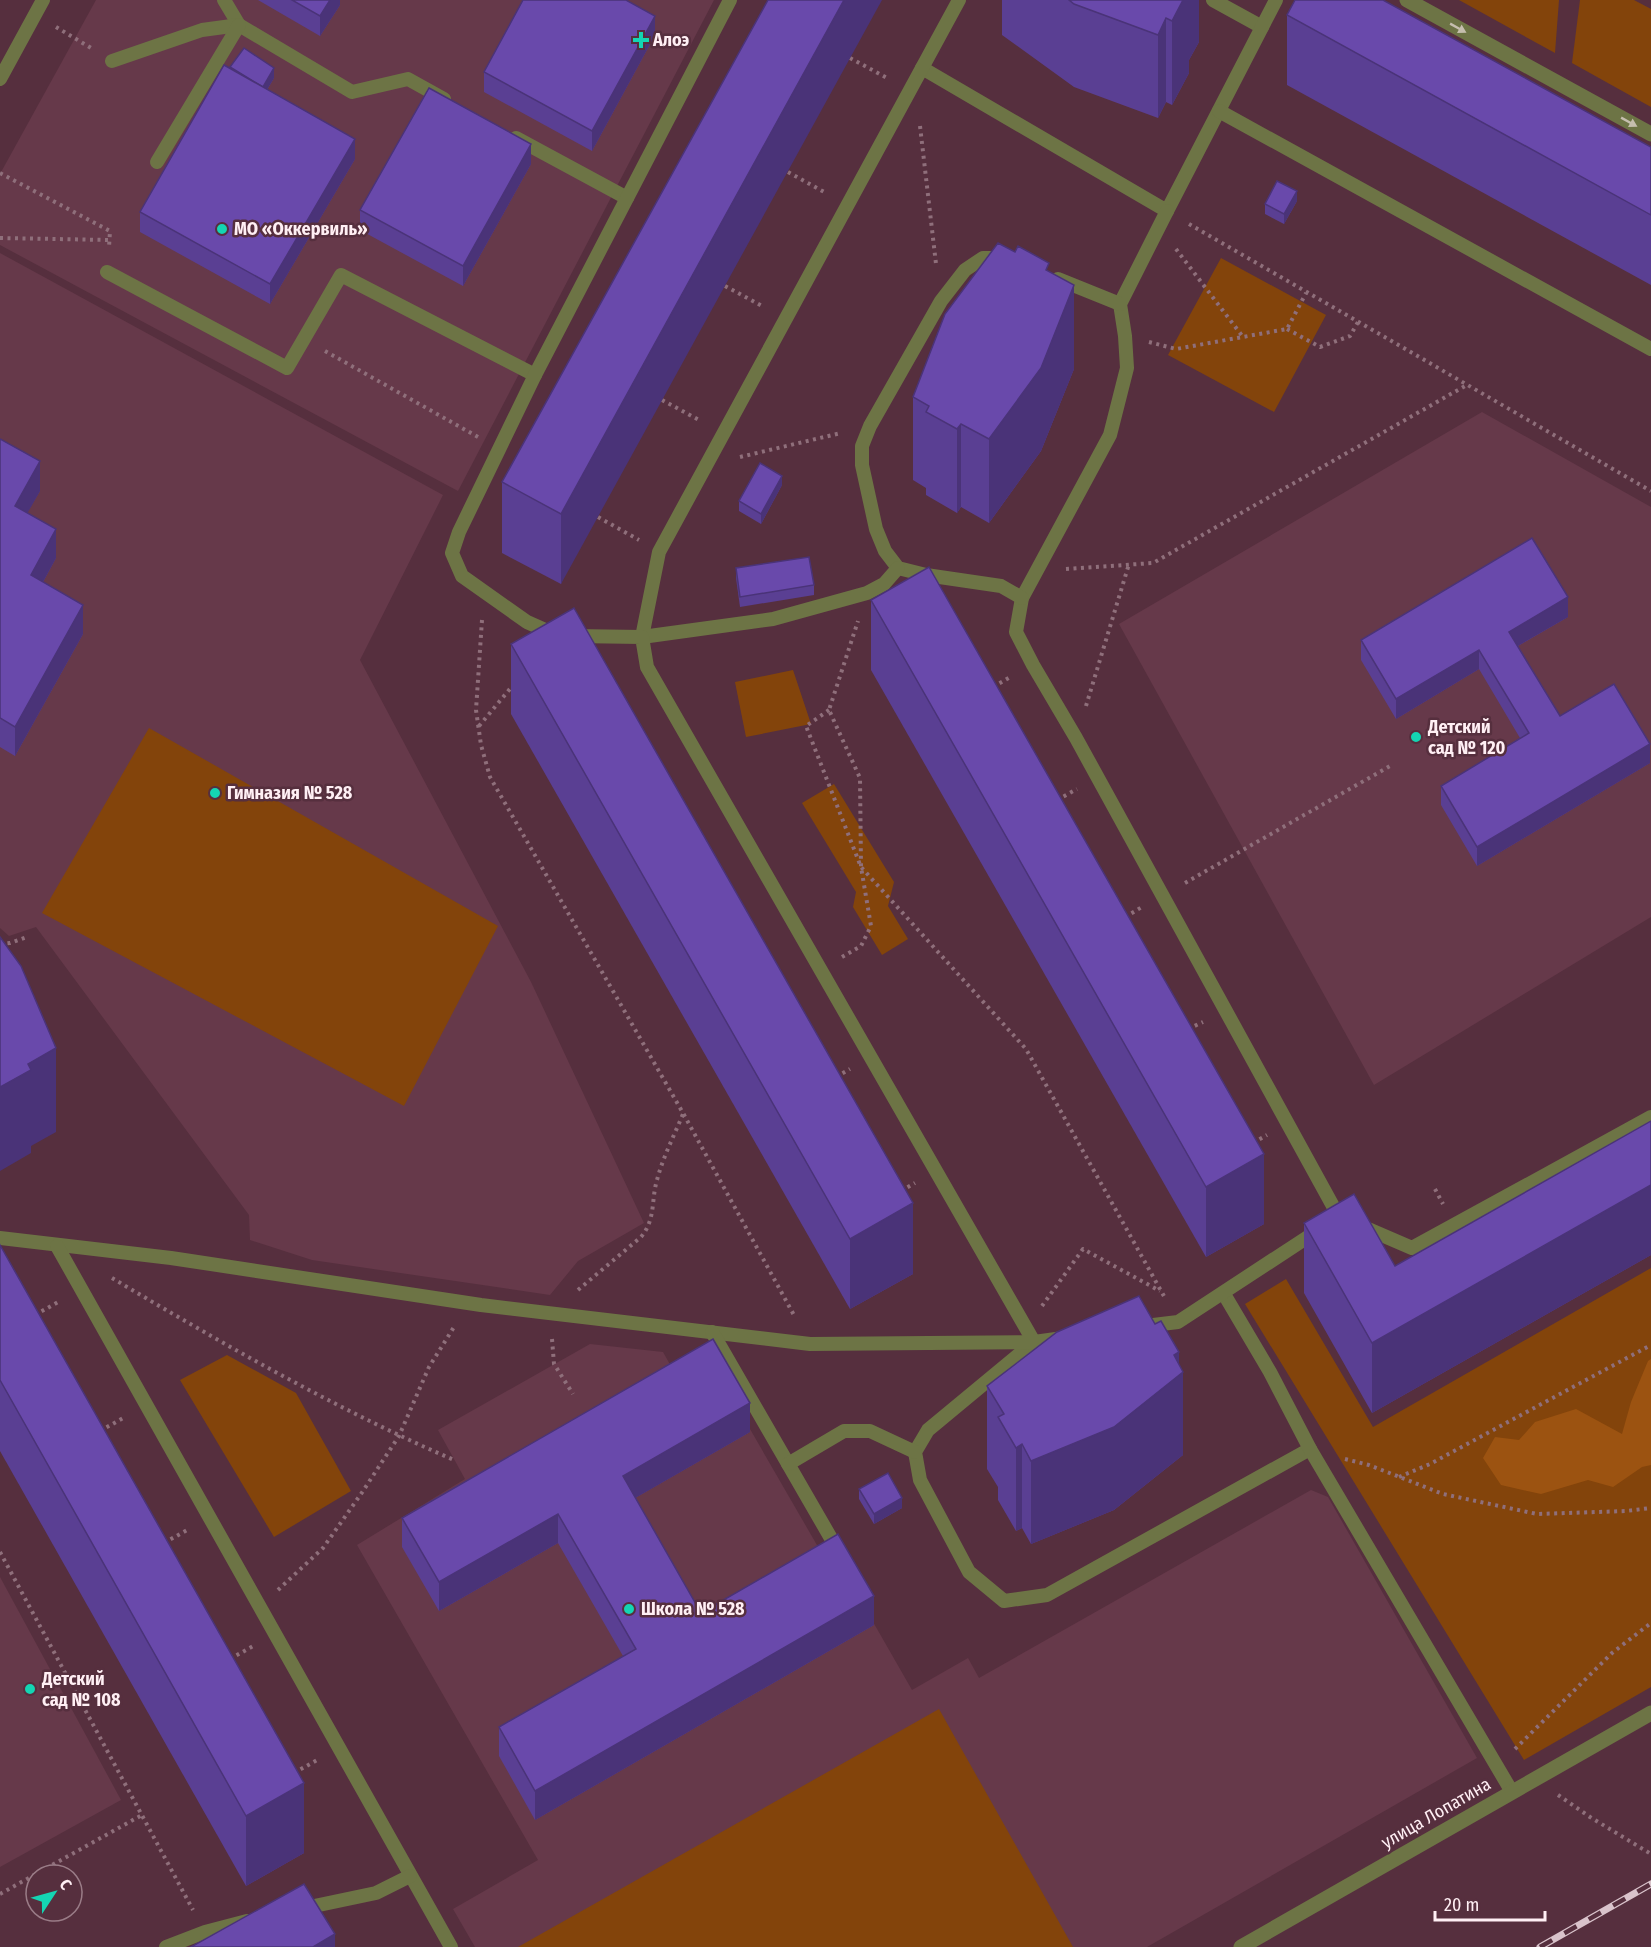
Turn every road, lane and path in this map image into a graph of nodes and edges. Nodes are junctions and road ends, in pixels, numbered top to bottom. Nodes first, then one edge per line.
1 (43, 0) edge
2 (224, 0) edge
3 (730, 0) edge
4 (959, 0) edge
5 (1213, 0) edge
6 (1276, 0) edge
7 (1407, 0) edge
8 (35, 15) junction
9 (239, 25) junction
10 (1263, 27) junction
11 (850, 58) dead end
12 (112, 61) joint
13 (922, 68) junction
14 (0, 79) edge
15 (910, 90) junction
16 (460, 108) edge
17 (1219, 111) junction
18 (502, 130) edge
19 (1651, 134) edge
20 (157, 162) dead end
21 (788, 172) dead end
22 (0, 173) edge
23 (627, 198) junction
24 (847, 205) junction
25 (1167, 211) junction
26 (1159, 226) junction
27 (0, 238) edge
28 (110, 240) junction
29 (1017, 262) edge
30 (107, 272) joint
31 (1048, 274) edge
32 (724, 286) dead end
33 (1306, 293) junction
34 (941, 301) junction
35 (1120, 304) junction
36 (785, 318) junction
37 (1358, 322) junction
38 (1287, 329) junction
39 (1125, 336) junction
40 (1243, 337) junction
41 (304, 339) junction
42 (1651, 349) edge
43 (535, 375) junction
44 (1466, 386) junction
45 (662, 400) dead end
46 (870, 426) junction
47 (722, 433) junction
48 (499, 449) junction
49 (713, 451) junction
50 (1651, 491) edge
51 (598, 517) dead end
52 (659, 552) junction
53 (1130, 564) junction
54 (898, 568) junction
55 (1037, 571) junction
56 (484, 592) junction
57 (867, 593) junction
58 (1022, 598) junction
59 (642, 637) junction
60 (1033, 665) junction
61 (518, 680) edge
62 (985, 691) edge
63 (829, 710) junction
64 (478, 727) junction
65 (1076, 738) junction
66 (1390, 766) dead end
67 (1097, 777) junction
68 (1050, 804) edge
69 (861, 867) junction
70 (1162, 895) junction
71 (1116, 922) edge
72 (27, 937) dead end
73 (0, 944) edge
74 (820, 969) junction
75 (1225, 1009) junction
76 (1179, 1034) edge
77 (871, 1057) junction
78 (830, 1080) edge
79 (683, 1113) junction
80 (1651, 1117) edge
81 (1288, 1123) junction
82 (1246, 1146) edge
83 (936, 1171) junction
84 (895, 1195) edge
85 (1339, 1217) junction
86 (0, 1238) edge
87 (57, 1245) junction
88 (106, 1274) dead end
89 (81, 1288) junction
90 (1162, 1292) junction
91 (1224, 1294) junction
92 (481, 1305) junction
93 (550, 1313) junction
94 (29, 1318) edge
95 (1178, 1322) junction
96 (1134, 1328) edge
97 (1026, 1329) junction
98 (712, 1332) junction
99 (1078, 1336) edge
100 (1034, 1342) junction
101 (810, 1344) junction
102 (1651, 1345) edge
103 (573, 1394) dead end
104 (147, 1405) junction
105 (94, 1434) edge
106 (399, 1436) junction
107 (1310, 1449) junction
108 (915, 1452) junction
109 (454, 1461) dead end
110 (788, 1464) junction
111 (1398, 1477) junction
112 (1651, 1508) edge
113 (210, 1517) junction
114 (158, 1546) edge
115 (836, 1547) edge
116 (0, 1552) edge
117 (259, 1606) junction
118 (1651, 1623) edge
119 (275, 1634) junction
120 (224, 1663) edge
121 (1651, 1713) edge
122 (339, 1748) junction
123 (1498, 1767) junction
124 (1545, 1773) junction
125 (288, 1777) edge
126 (1512, 1792) junction
127 (142, 1815) junction
128 (1651, 1854) edge
129 (410, 1876) junction
130 (0, 1894) edge
131 (291, 1910) edge
132 (259, 1918) edge
133 (205, 1932) junction
134 (166, 1947) edge
135 (452, 1947) edge
136 (1241, 1947) edge

1 - 8 lane
2 - 9 lane
3 - 23 lane
4 - 13 lane
5 - 10 lane
6 - 10 lane
7 -> 19 street
8 - 12 path
8 - 14 lane
9 - 12 lane
9 - 16 lane
9 - 20 lane
10 - 17 lane
11 - 15 path
13 - 15 lane
13 - 25 lane
15 - 24 lane
15 - 34 path
17 - 25 lane
17 - 42 lane
18 - 23 lane
21 - 24 path
22 - 28 path
23 - 43 lane
24 - 36 lane
25 - 26 lane
25 - 33 path
26 - 35 lane
26 - 40 path
27 - 28 path
28 - 30 path
29 - 34 lane
30 - 41 lane
31 - 35 lane
32 - 36 path
33 - 37 path
33 - 38 path
34 - 46 lane
35 - 39 lane
36 - 47 lane
37 - 38 path
37 - 44 path
38 - 40 path
39 - 40 path
39 - 55 lane
41 - 43 lane
41 - 48 path
43 - 48 lane
44 - 50 path
44 - 53 path
45 - 47 path
46 - 49 path
46 - 54 lane
47 - 49 lane
48 - 56 lane
49 - 52 lane
51 - 52 path
52 - 59 lane
53 - 55 path
53 - 65 path
54 - 57 lane
54 - 58 lane
55 - 58 lane
56 - 59 lane
56 - 64 path
57 - 59 lane
57 - 63 path
58 - 60 lane
59 - 74 lane
60 - 62 path
60 - 65 lane
61 - 64 path
63 - 69 path
63 - 69 path
64 - 79 path
65 - 67 lane
66 - 70 path
67 - 68 path
67 - 70 lane
69 - 74 path
69 - 90 path
70 - 71 path
70 - 75 lane
72 - 73 path
74 - 77 lane
75 - 76 path
75 - 81 lane
77 - 78 path
77 - 83 lane
79 - 93 path
79 - 101 path
80 - 85 lane
81 - 82 path
81 - 85 lane
83 - 84 path
83 - 97 lane
85 - 91 lane
86 - 87 lane
87 - 89 lane
87 - 92 lane
88 - 106 path
89 - 94 path
89 - 104 lane
90 - 95 path
90 - 97 path
91 - 95 lane
91 - 107 lane
92 - 93 lane
92 - 106 path
93 - 98 lane
93 - 103 path
95 - 96 lane
97 - 100 lane
98 - 101 lane
98 - 110 lane
99 - 100 lane
100 - 101 lane
100 - 108 lane
102 - 111 path
104 - 105 path
104 - 113 lane
106 - 109 path
106 - 117 path
107 - 108 lane
107 - 111 path
107 - 123 lane
108 - 110 lane
110 - 115 lane
111 - 112 path
113 - 114 path
113 - 117 lane
116 - 127 path
117 - 119 lane
118 - 123 path
119 - 120 path
119 - 122 lane
121 - 124 street, улица Лопатина
122 - 125 path
122 - 129 lane
123 - 126 lane
124 - 126 street, улица Лопатина
124 - 128 path
126 - 136 street, улица Лопатина
127 - 130 path
127 - 133 path
129 - 131 lane
129 - 135 lane
132 - 133 lane
133 - 134 lane

